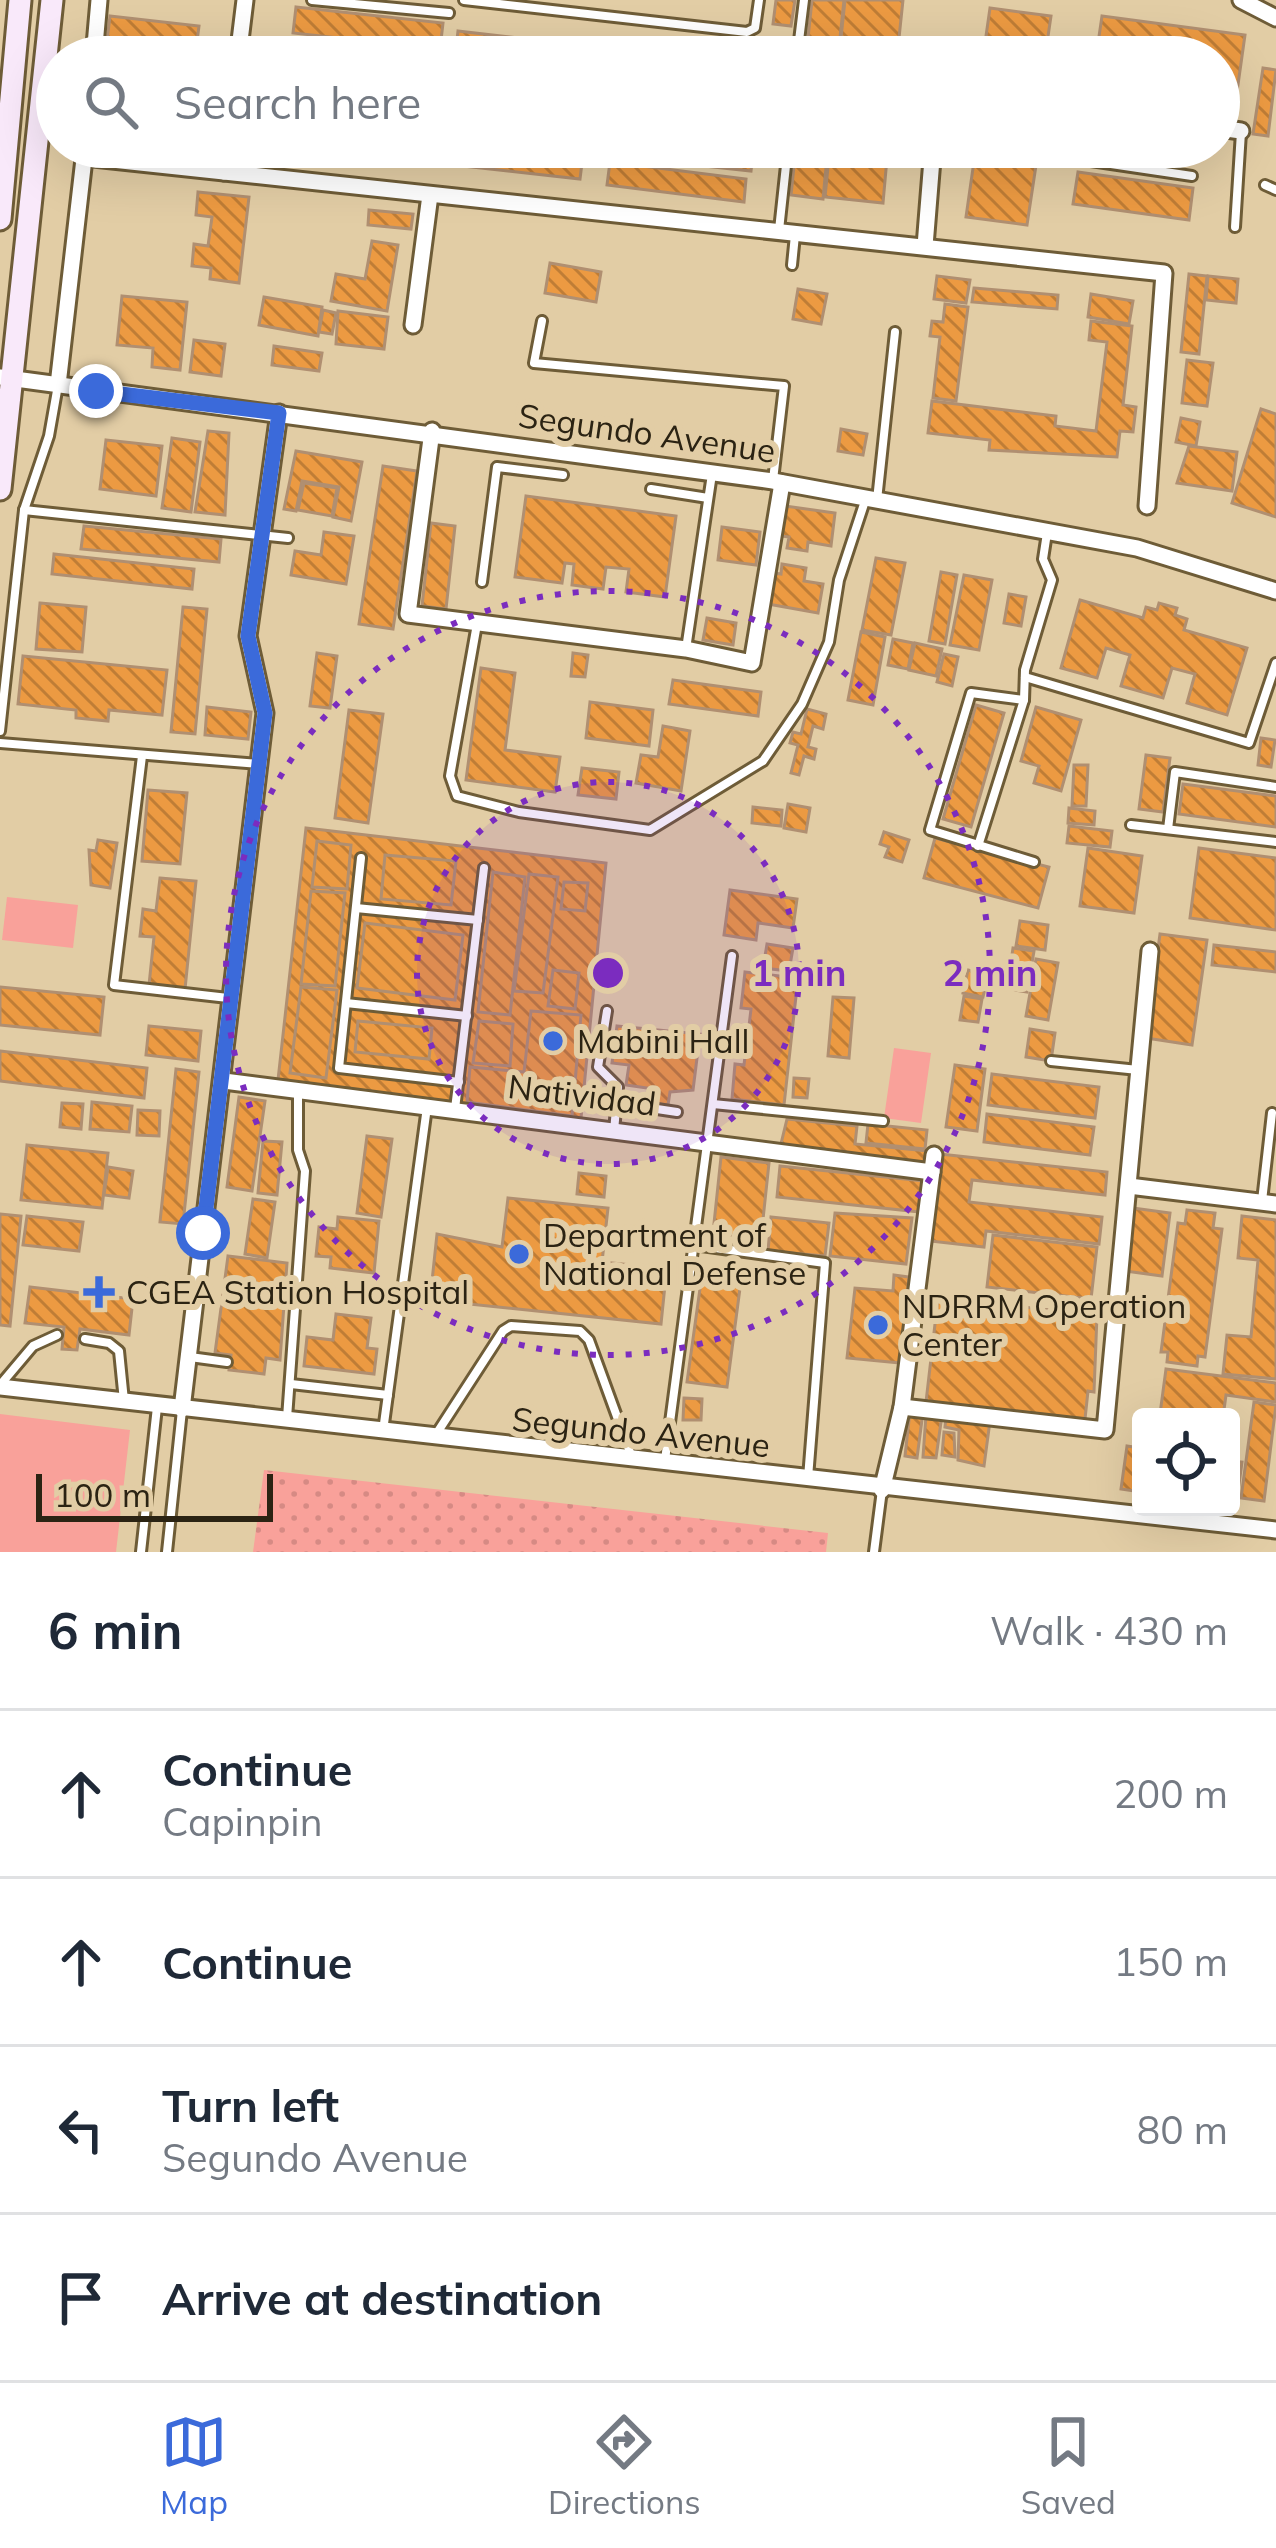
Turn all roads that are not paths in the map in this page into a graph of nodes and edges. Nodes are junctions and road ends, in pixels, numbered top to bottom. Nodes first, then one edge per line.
1 (20, 0) edge
2 (52, 0) edge
3 (99, 0) edge
4 (245, 0) edge
5 (312, 0) edge
6 (464, 0) edge
7 (759, 0) edge
8 (803, 0) edge
9 (1241, 0) edge
10 (449, 13) dead end
11 (1276, 18) edge
12 (48, 36) edge
13 (96, 36) edge
14 (241, 36) edge
15 (799, 36) edge
16 (36, 131) edge
17 (1241, 131) edge
18 (1240, 147) edge
19 (82, 168) edge
20 (196, 168) edge
21 (224, 168) edge
22 (788, 168) edge
23 (931, 168) edge
24 (1138, 168) edge
25 (1239, 168) edge
26 (224, 172) junction
27 (1192, 176) dead end
28 (1265, 185) dead end
29 (1276, 190) edge
30 (430, 195) junction
31 (0, 219) edge
32 (1235, 227) dead end
33 (787, 232) junction
34 (925, 246) junction
35 (792, 265) dead end
36 (542, 321) dead end
37 (413, 325) dead end
38 (895, 332) dead end
39 (6, 378) edge
40 (58, 385) junction
41 (279, 413) junction
42 (431, 431) junction
43 (712, 473) junction
44 (563, 475) dead end
45 (777, 482) junction
46 (0, 489) edge
47 (651, 489) dead end
48 (708, 498) junction
49 (871, 500) junction
50 (1147, 506) dead end
51 (23, 509) junction
52 (1047, 533) junction
53 (260, 535) junction
54 (288, 538) dead end
55 (482, 583) dead end
56 (1276, 591) edge
57 (477, 624) junction
58 (686, 649) junction
59 (1276, 663) edge
60 (1024, 677) junction
61 (1024, 700) junction
62 (0, 730) edge
63 (0, 743) edge
64 (142, 756) junction
65 (258, 764) junction
66 (1276, 787) edge
67 (1131, 825) dead end
68 (1168, 829) junction
69 (1276, 842) edge
70 (978, 846) junction
71 (361, 858) dead end
72 (1034, 862) dead end
73 (484, 868) dead end
74 (356, 908) junction
75 (478, 920) junction
76 (1150, 951) dead end
77 (732, 956) dead end
78 (232, 999) junction
79 (346, 1003) junction
80 (607, 1011) dead end
81 (466, 1016) junction
82 (1051, 1060) dead end
83 (1139, 1070) junction
84 (224, 1081) junction
85 (459, 1082) junction
86 (298, 1091) junction
87 (617, 1103) junction
88 (713, 1104) junction
89 (428, 1105) junction
90 (455, 1109) junction
91 (677, 1112) dead end
92 (1272, 1113) dead end
93 (883, 1120) dead end
94 (614, 1131) junction
95 (707, 1144) junction
96 (1129, 1186) junction
97 (1269, 1203) edge
98 (694, 1245) junction
99 (57, 1335) dead end
100 (85, 1339) dead end
101 (188, 1356) junction
102 (227, 1363) dead end
103 (291, 1384) junction
104 (0, 1386) edge
105 (388, 1395) junction
106 (124, 1402) junction
107 (157, 1406) junction
108 (902, 1407) junction
109 (182, 1409) junction
110 (286, 1421) junction
111 (383, 1432) junction
112 (433, 1439) junction
113 (633, 1462) junction
114 (664, 1465) junction
115 (808, 1480) junction
116 (882, 1490) junction
117 (1276, 1530) edge
118 (141, 1552) edge
119 (167, 1552) edge
120 (874, 1552) edge

1 - 31 main road
2 - 12 main road
3 - 13 street
4 - 14 street
5 - 10 lane
6 - 7 lane
8 - 15 lane
9 - 11 street
16 - 39 main road
17 - 18 lane
19 - 40 street
20 - 26 street
21 - 26 street
22 - 33 lane
23 - 34 street
24 - 27 lane
25 - 32 lane
26 - 30 street
28 - 29 lane
30 - 33 street
30 - 37 street
33 - 34 street
33 - 35 lane
34 - 50 street
36 - 45 lane
38 - 49 lane
39 - 40 street, Segundo Avenue
39 - 46 main road
40 - 41 street, Segundo Avenue
40 - 51 lane
41 - 42 street, Segundo Avenue
41 - 53 street
42 - 43 street, Segundo Avenue
42 - 57 street
43 - 45 street, Segundo Avenue
43 - 48 lane
44 - 55 lane
45 - 49 street, Segundo Avenue
45 - 58 street
47 - 48 lane
48 - 58 lane
49 - 52 street, Segundo Avenue
49 - 57 lane
51 - 53 lane
51 - 62 lane
52 - 56 street, Segundo Avenue
52 - 60 lane
53 - 54 lane
53 - 65 street
57 - 58 street
59 - 60 lane
60 - 61 lane
61 - 70 lane
61 - 70 lane
63 - 64 lane
64 - 65 lane
64 - 78 lane
65 - 78 street
66 - 68 lane
67 - 68 lane
68 - 69 lane
70 - 72 lane
71 - 74 lane
73 - 75 lane
74 - 75 lane
74 - 79 lane
75 - 81 lane
76 - 83 street
77 - 88 lane
78 - 84 street
79 - 81 lane
79 - 85 lane
80 - 87 lane
81 - 85 lane
82 - 83 lane
83 - 96 street
84 - 86 street, Natividad
84 - 101 street
85 - 90 lane
86 - 89 street, Natividad
86 - 103 lane
87 - 91 lane
87 - 94 lane
88 - 93 lane
88 - 95 lane
89 - 90 street, Natividad
89 - 105 lane
90 - 94 street, Natividad
92 - 97 lane
94 - 95 street, Natividad
95 - 98 lane
95 - 108 street, Natividad
96 - 97 street
96 - 108 street
98 - 114 lane
98 - 115 lane
99 - 104 lane
100 - 106 lane
101 - 102 lane
101 - 109 street
103 - 105 lane
103 - 110 lane
104 - 106 street, Segundo Avenue
105 - 111 lane
106 - 107 street, Segundo Avenue
107 - 109 street, Segundo Avenue
107 - 118 lane
108 - 116 street
109 - 110 street, Segundo Avenue
109 - 119 lane
110 - 111 street, Segundo Avenue
111 - 112 street, Segundo Avenue
112 - 113 street, Segundo Avenue
112 - 113 lane
113 - 114 street, Segundo Avenue
114 - 115 street, Segundo Avenue
115 - 116 street, Segundo Avenue
116 - 117 street, Segundo Avenue
116 - 120 lane

